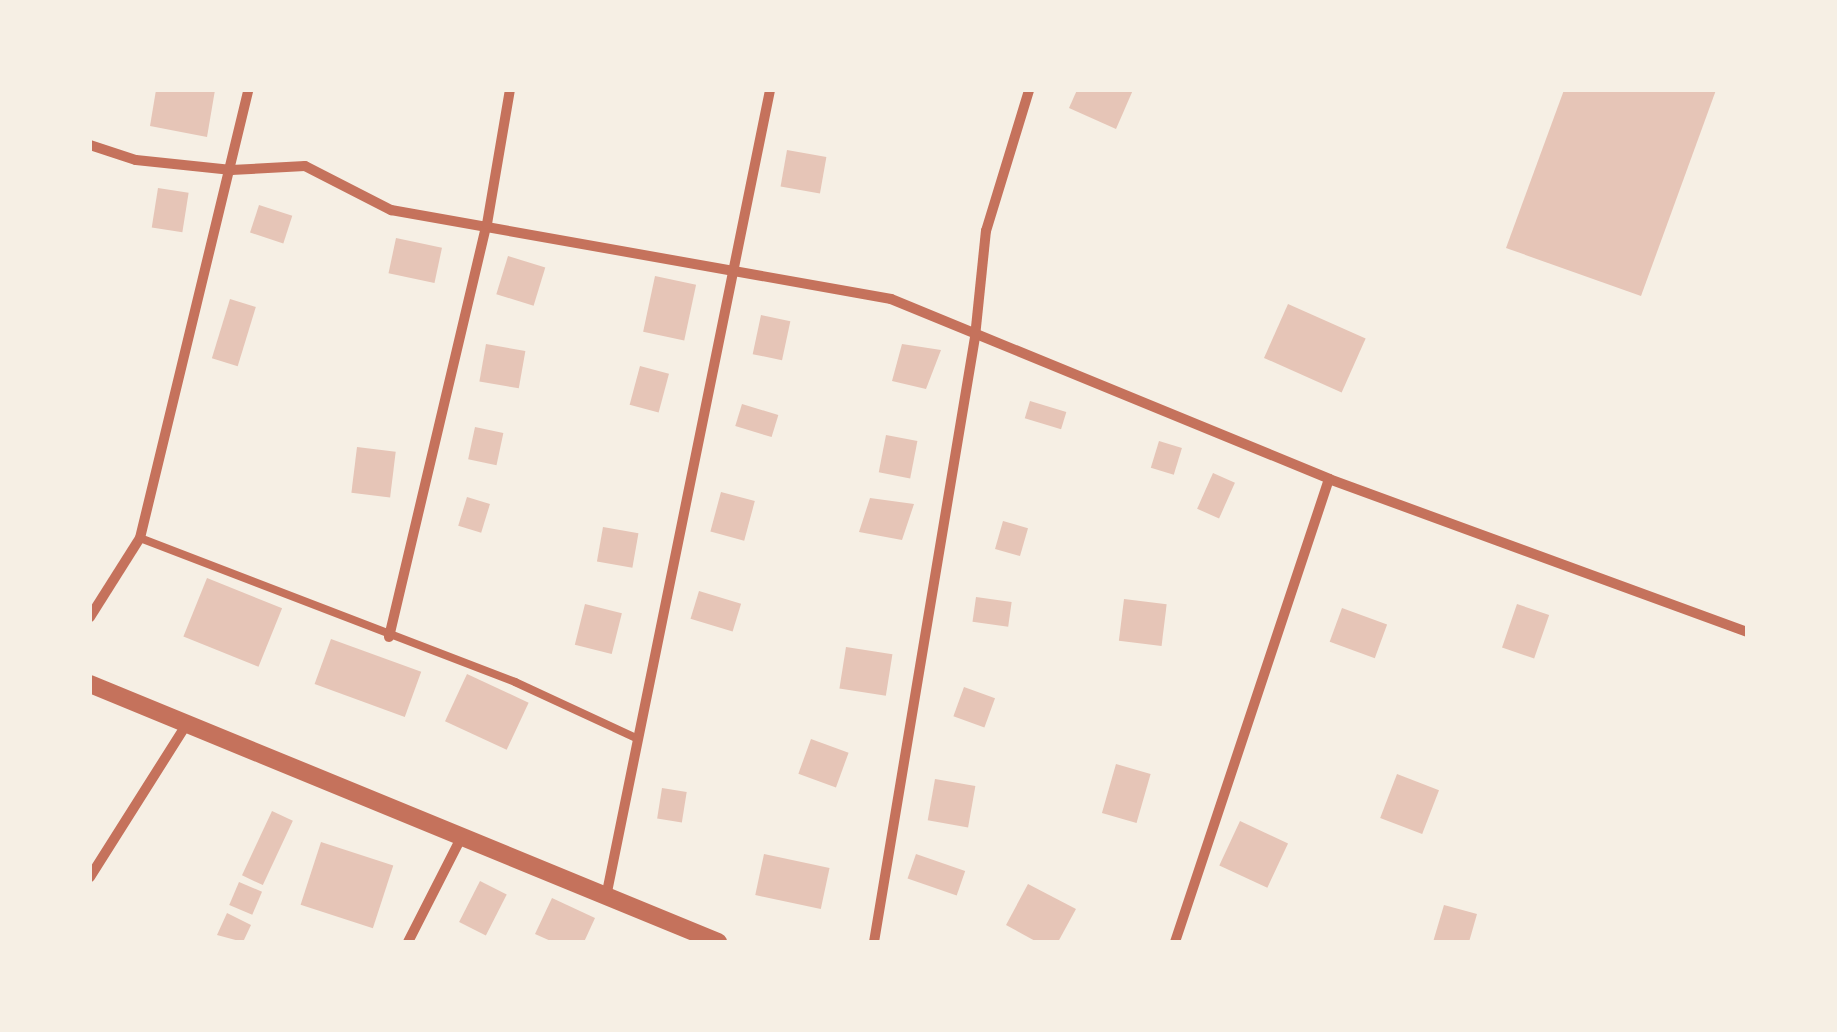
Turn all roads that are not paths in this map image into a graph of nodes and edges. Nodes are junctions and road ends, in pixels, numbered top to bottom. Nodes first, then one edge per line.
1 (248, 90) edge
2 (510, 90) edge
3 (770, 90) edge
4 (1029, 90) edge
5 (90, 144) edge
6 (232, 170) junction
7 (487, 224) junction
8 (738, 268) junction
9 (975, 337) junction
10 (1330, 479) junction
11 (140, 538) junction
12 (90, 617) edge
13 (1747, 632) edge
14 (389, 638) junction
15 (90, 684) edge
16 (186, 725) junction
17 (636, 738) junction
18 (464, 834) junction
19 (90, 877) edge
20 (606, 898) junction
21 (408, 942) edge
22 (718, 942) edge
23 (874, 942) edge
24 (1176, 942) edge

1 - 6 street
2 - 7 street
3 - 8 street
4 - 9 street
5 - 6 street
6 - 7 street
6 - 11 street
7 - 8 street
7 - 14 street
8 - 9 street
8 - 17 street
9 - 10 street
9 - 23 street
10 - 13 street
10 - 24 street
11 - 12 street
11 - 14 lane
14 - 17 lane
15 - 16 street
16 - 18 street
16 - 19 street
17 - 20 street
18 - 20 street
18 - 21 street
20 - 22 street

